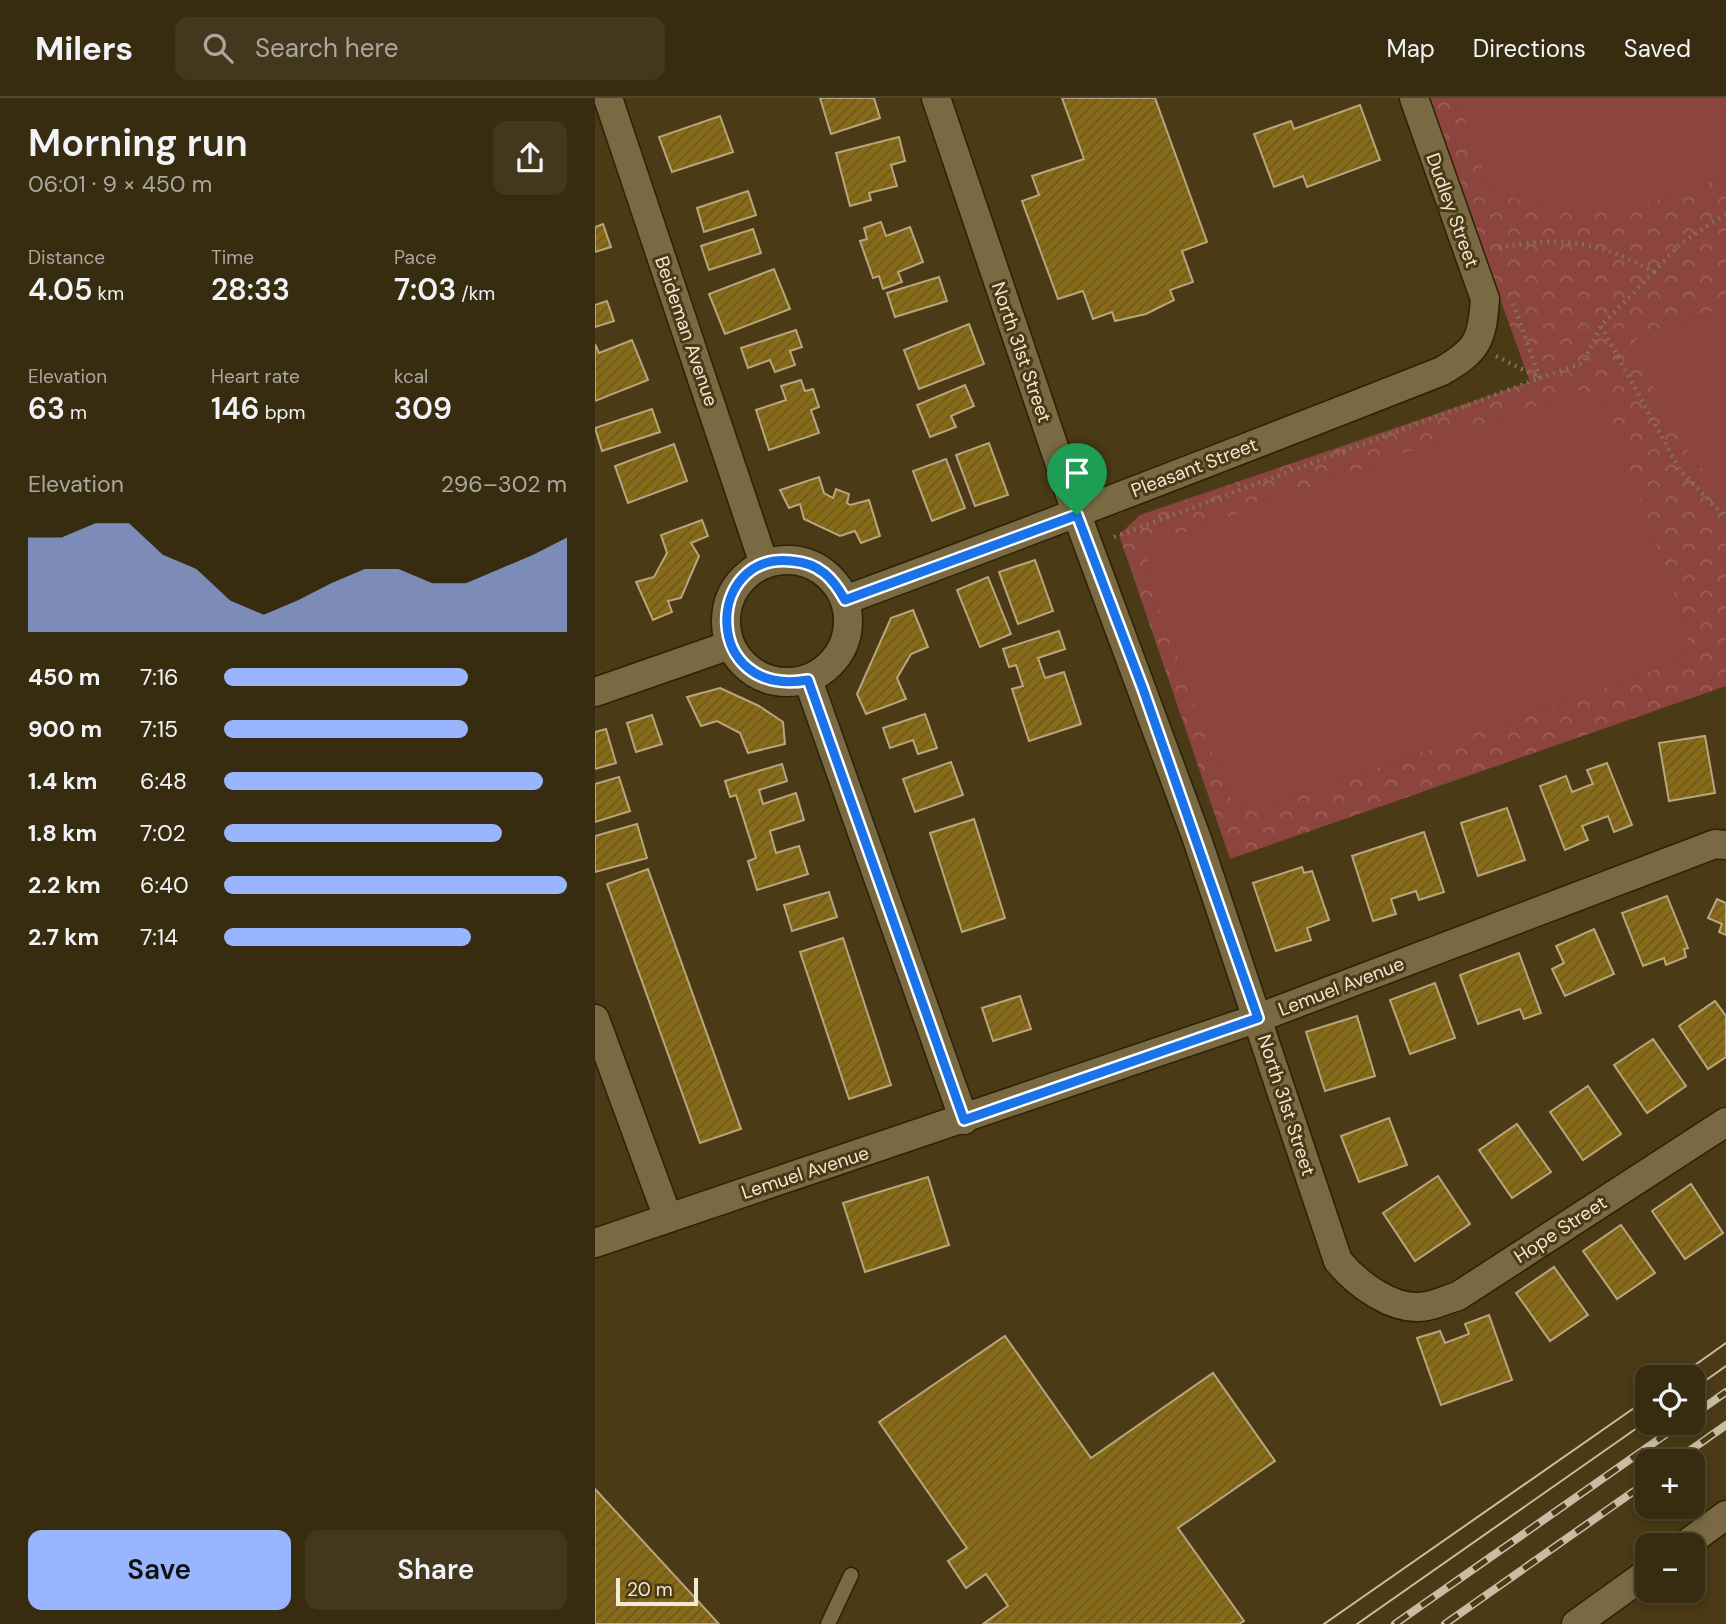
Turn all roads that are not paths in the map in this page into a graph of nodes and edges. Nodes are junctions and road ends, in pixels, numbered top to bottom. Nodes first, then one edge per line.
1 (608, 98) edge
2 (936, 98) edge
3 (1414, 98) edge
4 (1480, 335) joint
5 (1077, 515) junction
6 (764, 564) junction
7 (845, 600) junction
8 (730, 645) junction
9 (808, 680) junction
10 (595, 692) edge
11 (1726, 845) edge
12 (1258, 1018) junction
13 (595, 1019) edge
14 (964, 1120) junction
15 (1726, 1122) edge
16 (668, 1218) junction
17 (595, 1244) edge
18 (1386, 1300) joint
19 (1726, 1515) edge
20 (1701, 1533) edge
21 (851, 1574) dead end
22 (1635, 1582) edge
23 (828, 1624) edge
24 (1576, 1624) edge

1 - 6 street, Beideman Avenue
2 - 5 street, North 31st Street
3 - 4 street, Dudley Street
4 - 5 street, Pleasant Street
5 - 7 street, Pleasant Street
5 - 12 street, North 31st Street
6 - 7 street
6 - 8 street
7 - 9 street
8 - 9 street
8 - 10 street
9 - 14 street
11 - 12 street, Lemuel Avenue
12 - 14 street, Lemuel Avenue
12 - 18 street, North 31st Street
13 - 16 street
14 - 16 street, Lemuel Avenue
15 - 18 street, Hope Street
16 - 17 street, Lemuel Avenue
19 - 20 street
21 - 23 lane
22 - 24 street

